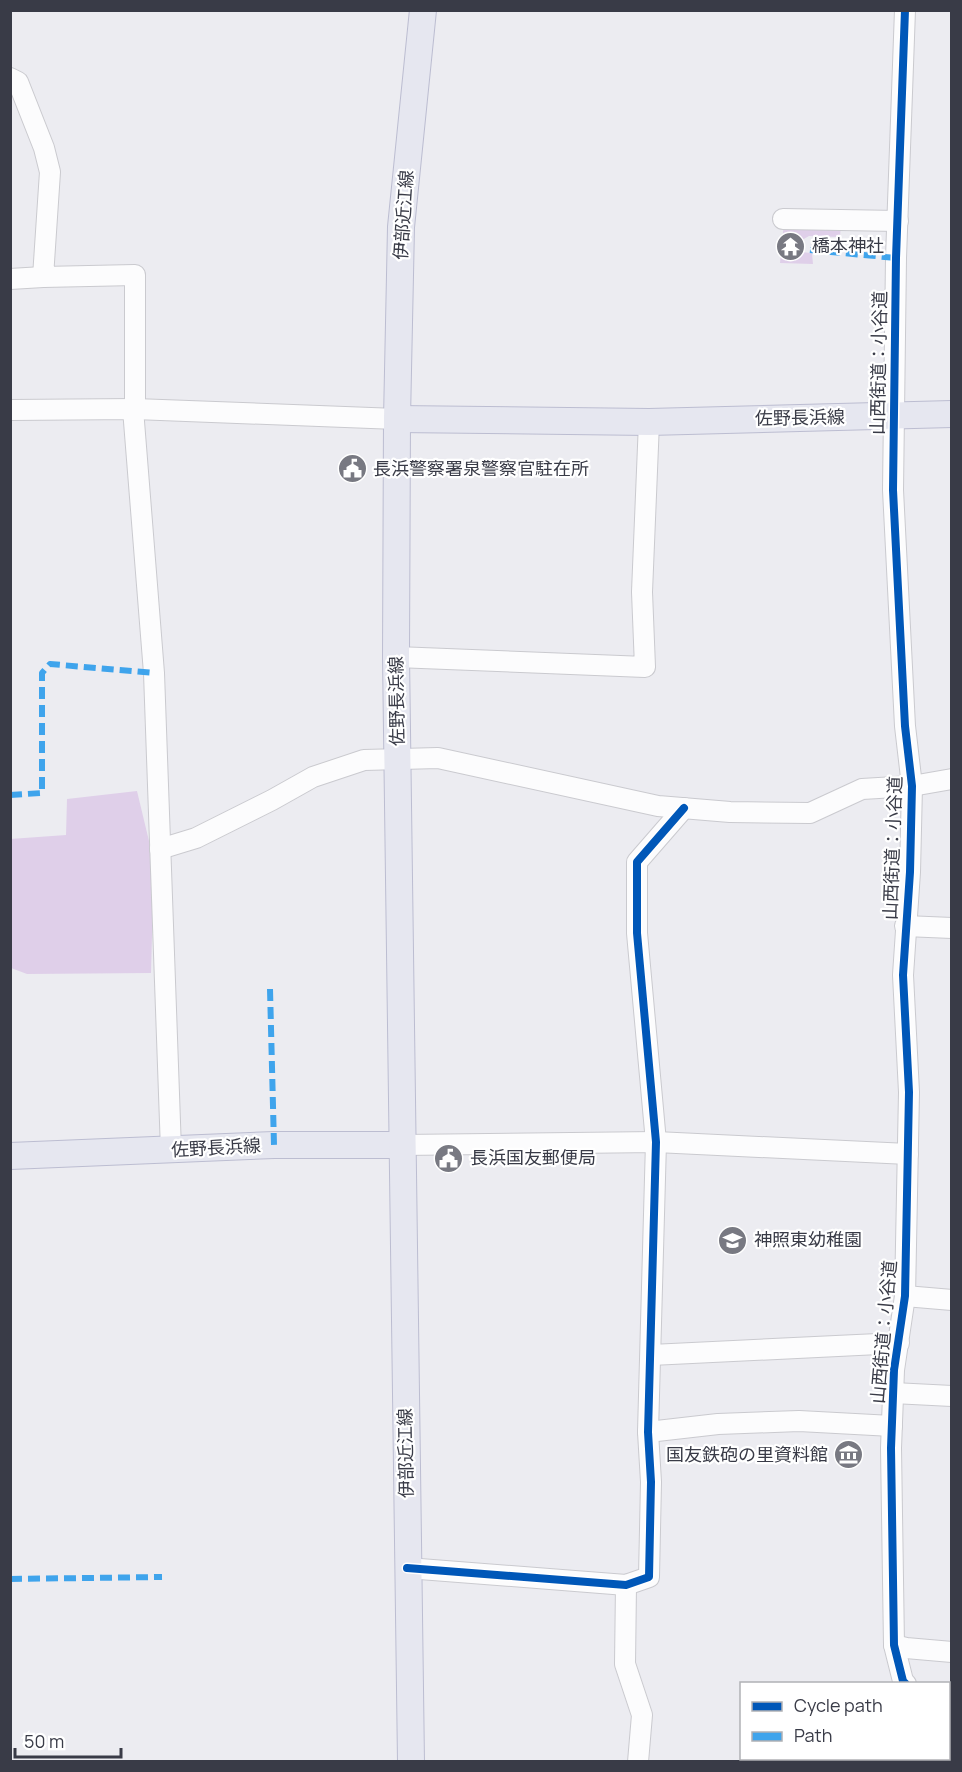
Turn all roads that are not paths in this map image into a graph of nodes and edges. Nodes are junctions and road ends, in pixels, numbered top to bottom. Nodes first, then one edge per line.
1 (423, 10) edge
2 (906, 10) edge
3 (10, 78) edge
4 (783, 219) dead end
5 (898, 221) junction
6 (42, 276) junction
7 (10, 279) edge
8 (134, 409) junction
9 (10, 410) edge
10 (951, 414) edge
11 (893, 416) junction
12 (398, 419) junction
13 (649, 422) junction
14 (396, 657) junction
15 (398, 758) junction
16 (951, 779) edge
17 (912, 786) junction
18 (684, 808) junction
19 (160, 849) junction
20 (905, 926) junction
21 (951, 928) edge
22 (656, 1142) junction
23 (402, 1145) junction
24 (171, 1150) junction
25 (908, 1154) junction
26 (10, 1156) edge
27 (905, 1296) junction
28 (951, 1300) edge
29 (898, 1343) junction
30 (651, 1355) junction
31 (893, 1393) junction
32 (951, 1396) edge
33 (892, 1426) junction
34 (648, 1431) junction
35 (407, 1568) junction
36 (626, 1585) junction
37 (894, 1645) junction
38 (951, 1652) edge
39 (904, 1682) edge
40 (411, 1761) edge
41 (638, 1761) edge

1 - 12 main road, 伊部近江線
2 - 5 street, 山西街道：小谷道
3 - 6 street
4 - 5 street
5 - 11 street, 山西街道：小谷道
6 - 7 street
6 - 8 street
8 - 9 street
8 - 12 street
8 - 19 street
10 - 11 main road, 佐野長浜線
11 - 13 main road, 佐野長浜線
11 - 17 street, 山西街道：小谷道
12 - 13 main road, 佐野長浜線
12 - 14 main road, 佐野長浜線
13 - 14 street
14 - 15 main road, 佐野長浜線
15 - 18 street
15 - 19 street
15 - 23 main road, 佐野長浜線
16 - 17 street
17 - 18 street
17 - 20 street, 山西街道：小谷道
18 - 22 street
19 - 24 street
20 - 21 street
20 - 25 street, 山西街道：小谷道
22 - 23 street
22 - 25 street
22 - 30 street
23 - 24 main road, 佐野長浜線
23 - 35 main road, 伊部近江線
24 - 26 main road, 佐野長浜線
25 - 27 street, 山西街道：小谷道
27 - 28 street
27 - 29 street, 山西街道：小谷道
29 - 30 street
29 - 31 street, 山西街道：小谷道
30 - 34 street
31 - 32 street
31 - 33 street, 山西街道：小谷道
33 - 34 street
33 - 37 street, 山西街道：小谷道
34 - 36 street
35 - 36 street
35 - 40 main road, 伊部近江線
36 - 41 street
37 - 38 street
37 - 39 street, 山西街道：小谷道

